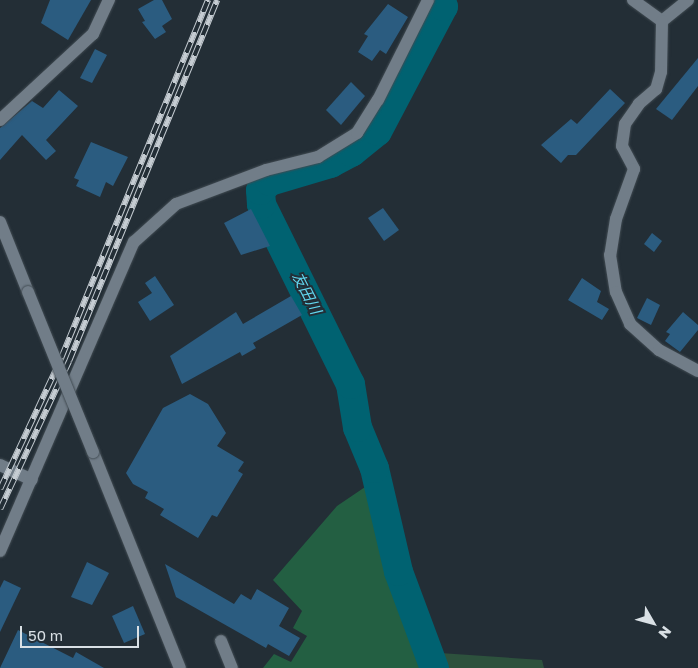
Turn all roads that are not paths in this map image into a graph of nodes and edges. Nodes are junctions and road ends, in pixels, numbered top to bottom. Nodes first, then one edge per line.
1 (109, 0) edge
2 (428, 0) edge
3 (633, 0) edge
4 (688, 0) edge
5 (662, 21) junction
6 (0, 120) edge
7 (0, 222) edge
8 (698, 371) edge
9 (0, 465) edge
10 (32, 480) junction
11 (0, 551) edge
12 (221, 641) dead end
13 (180, 668) edge
14 (232, 668) edge

1 - 6 street
2 - 10 street
3 - 5 street
4 - 5 street
5 - 8 street
7 - 13 street, bridge
9 - 10 street
10 - 11 street
12 - 14 street

